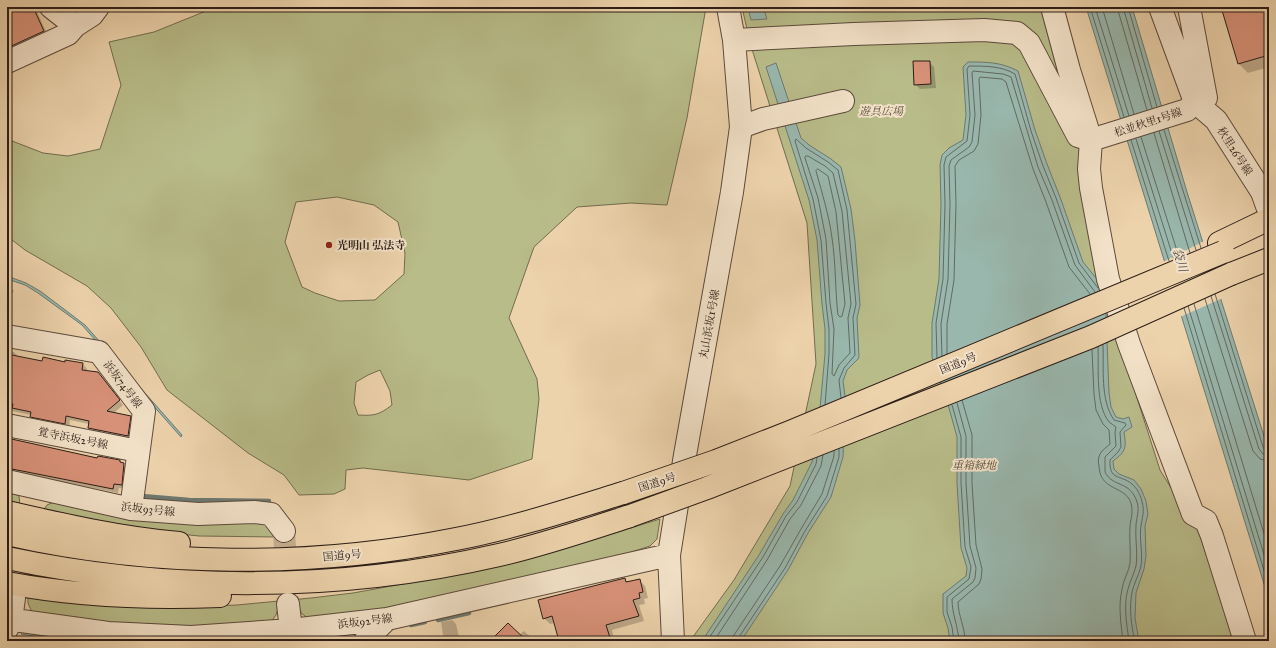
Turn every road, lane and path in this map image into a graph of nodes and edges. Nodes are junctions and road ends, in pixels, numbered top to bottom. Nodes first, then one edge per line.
1 (51, 7) edge
2 (98, 7) edge
3 (728, 7) edge
4 (1052, 7) edge
5 (1160, 7) edge
6 (1189, 7) edge
7 (75, 26) junction
8 (734, 40) junction
9 (7, 62) edge
10 (843, 101) dead end
11 (1191, 106) junction
12 (741, 128) junction
13 (1095, 139) junction
14 (1268, 213) edge
15 (1269, 233) edge
16 (1221, 247) junction
17 (1269, 259) edge
18 (1269, 271) edge
19 (1233, 279) junction
20 (7, 336) edge
21 (7, 425) edge
22 (138, 451) junction
23 (7, 481) edge
24 (131, 509) junction
25 (7, 512) edge
26 (284, 531) tunnel mouth
27 (7, 534) edge
28 (385, 550) junction
29 (669, 555) junction
30 (7, 558) edge
31 (389, 574) junction
32 (11, 590) edge
33 (288, 604) tunnel mouth
34 (387, 619) junction
35 (8, 623) edge
36 (291, 630) junction
37 (144, 638) edge
38 (216, 638) edge
39 (366, 641) edge
40 (673, 641) edge
41 (1245, 641) edge

1 - 7 street
2 - 7 street
3 - 8 street, 丸山浜坂1号線
4 - 13 street
5 - 11 street
6 - 11 street, 松並秋里1号線
7 - 9 street
8 - 12 street, 丸山浜坂1号線
8 - 13 street
10 - 12 street
11 - 13 street, 松並秋里1号線
11 - 14 street, 秋里26号線
12 - 29 street, 丸山浜坂1号線
13 - 41 street
14 - 16 highway
15 - 16 highway, 国道9号
16 - 28 highway, 国道9号, bridge
17 - 19 highway, 国道9号
18 - 19 highway
19 - 31 highway, 国道9号, bridge
20 - 22 street, 浜坂74号線
21 - 22 street, 覚寺浜坂2号線
22 - 24 street, 浜坂74号線
23 - 24 street, 浜坂93号線
24 - 26 street, 浜坂93号線
25 - 28 highway
27 - 28 highway, 国道9号
29 - 34 street, 浜坂92号線
29 - 40 street, 丸山浜坂1号線
30 - 31 highway, 国道9号
31 - 32 highway
32 - 35 street
33 - 36 street
34 - 36 street, 浜坂92号線
34 - 39 street
35 - 37 street, 浜坂92号線
36 - 38 street, 浜坂92号線
37 - 38 street, 浜坂92号線

